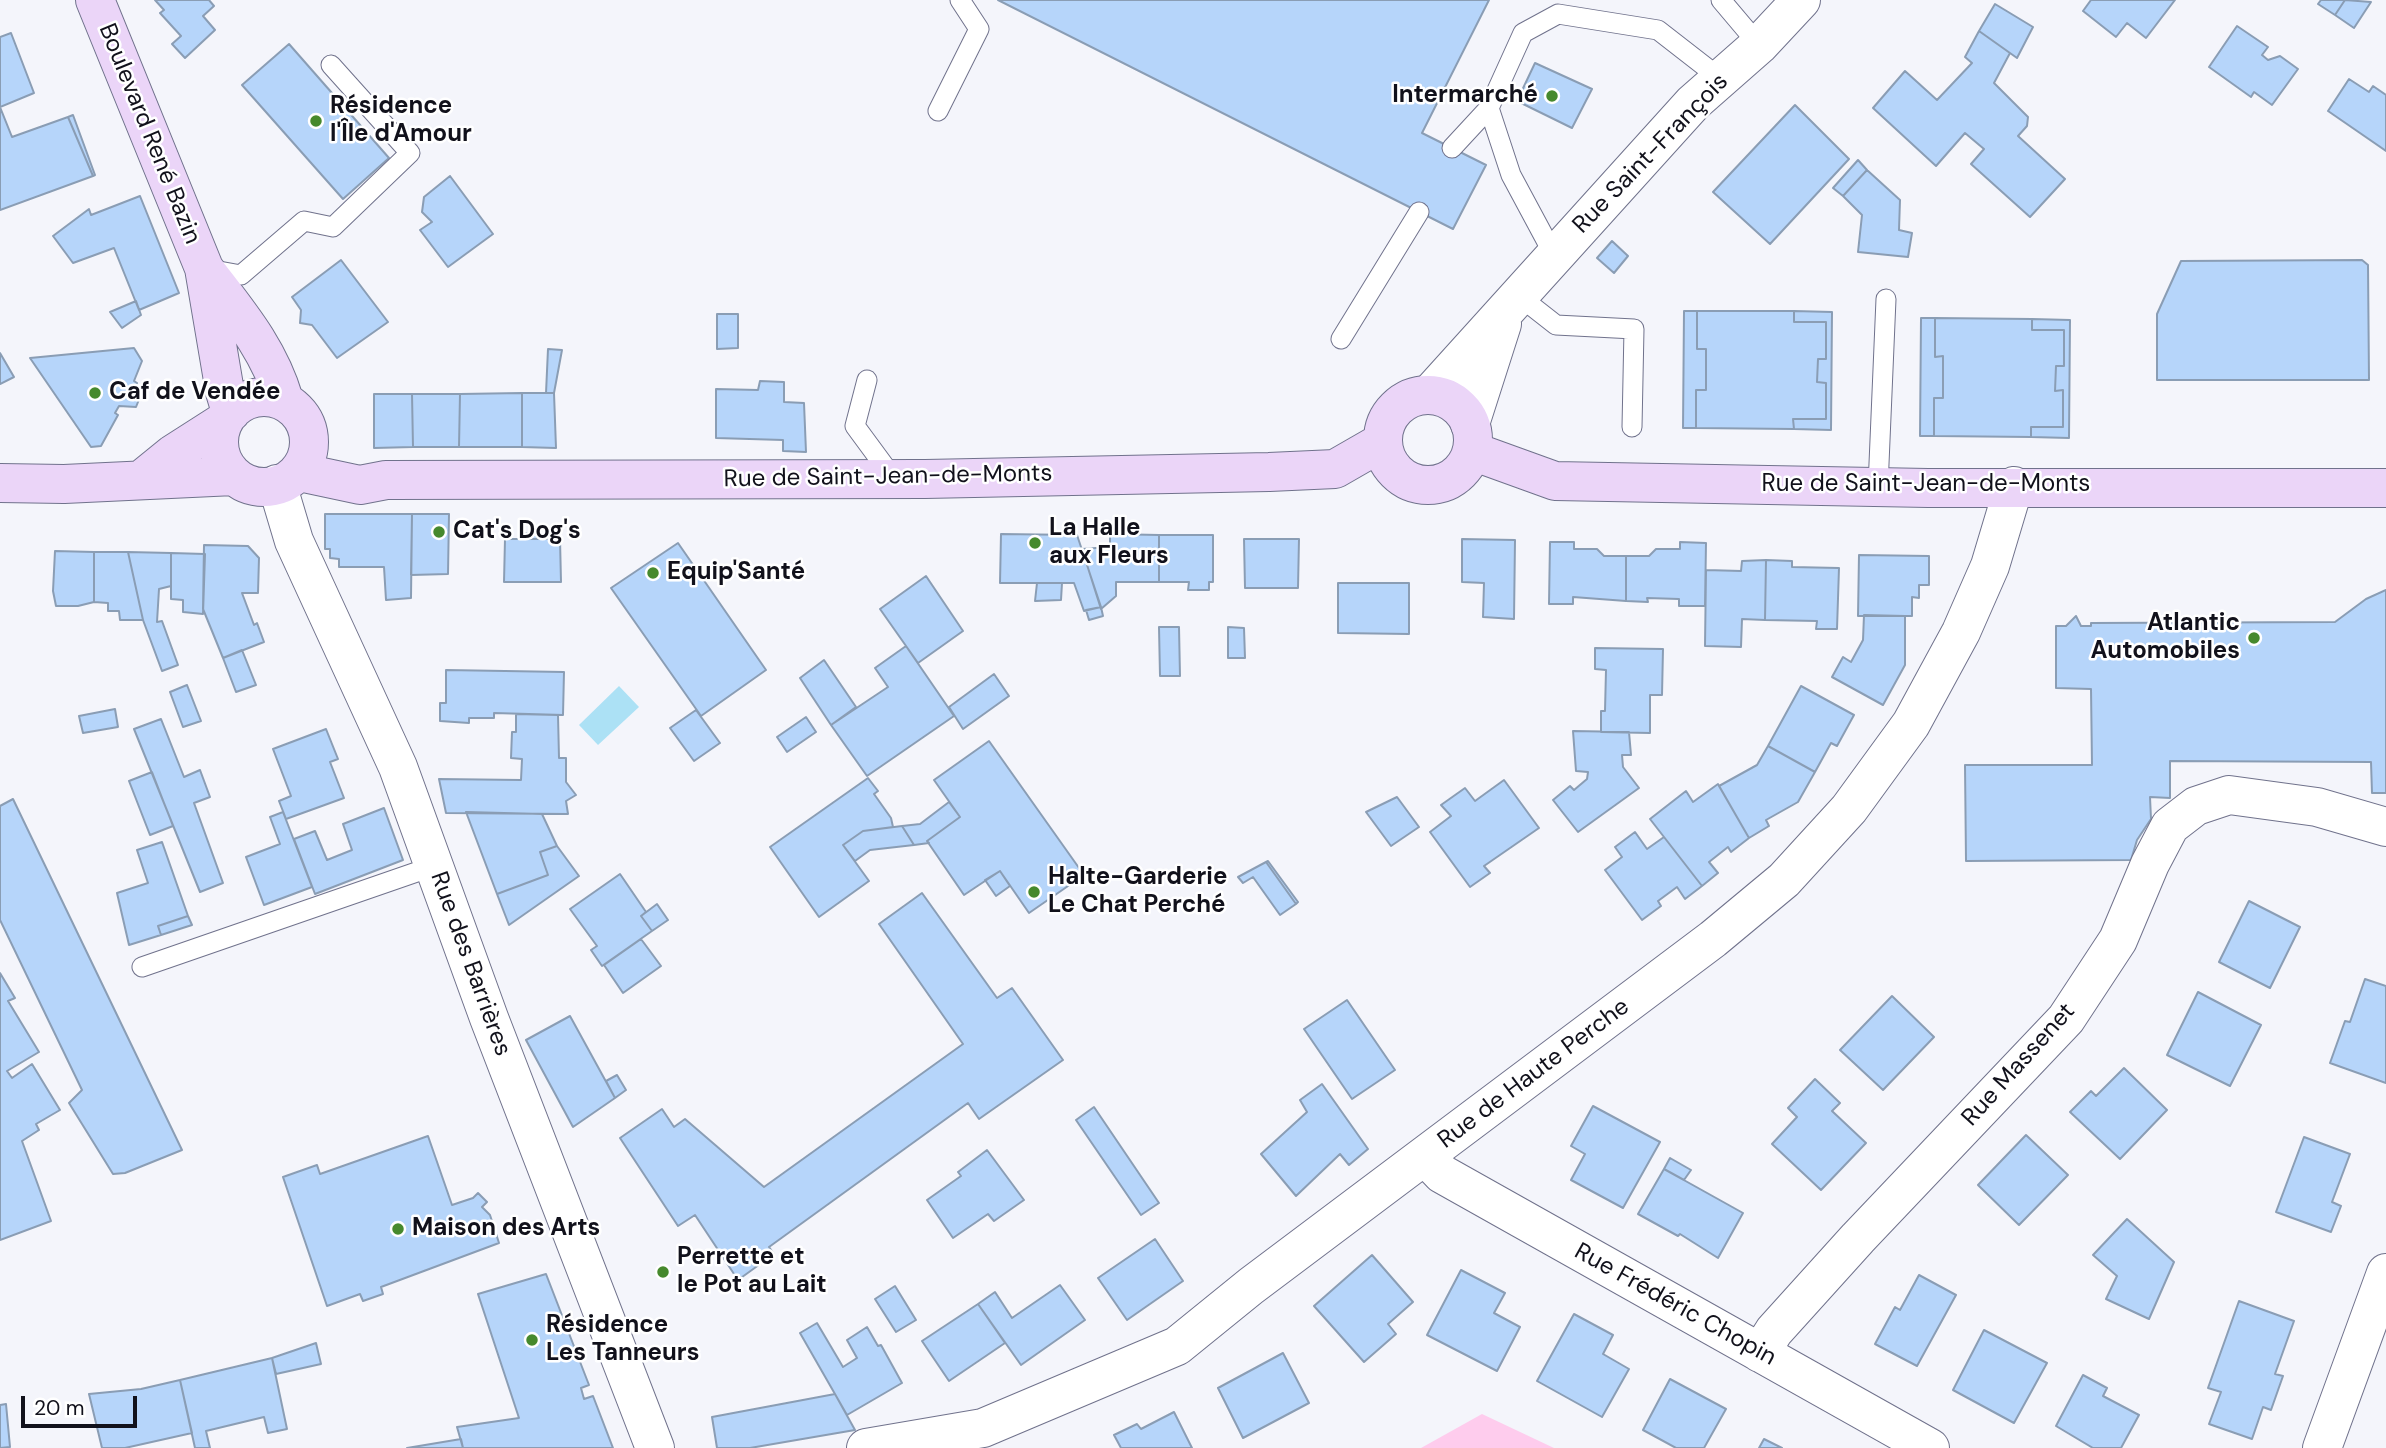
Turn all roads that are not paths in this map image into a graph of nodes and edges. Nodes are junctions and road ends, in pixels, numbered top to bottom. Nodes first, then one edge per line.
1 (94, 0) edge
2 (960, 0) edge
3 (1721, 0) edge
4 (1801, 0) edge
5 (1759, 45) junction
6 (331, 65) dead end
7 (1721, 79) junction
8 (1489, 107) junction
9 (938, 111) dead end
10 (1452, 148) dead end
11 (1419, 212) dead end
12 (1555, 257) junction
13 (204, 268) junction
14 (1886, 299) dead end
15 (1512, 304) junction
16 (1341, 340) dead end
17 (867, 380) dead end
18 (1429, 395) junction
19 (294, 412) junction
20 (227, 417) junction
21 (1632, 427) dead end
22 (1471, 438) junction
23 (1382, 442) junction
24 (234, 476) junction
25 (288, 478) junction
26 (894, 479) junction
27 (141, 480) junction
28 (386, 480) junction
29 (0, 483) edge
30 (2014, 486) junction
31 (1878, 487) junction
32 (2386, 488) edge
33 (2386, 827) edge
34 (434, 866) junction
35 (142, 967) dead end
36 (1425, 1156) junction
37 (2386, 1274) edge
38 (1760, 1353) junction
39 (655, 1448) edge
40 (866, 1448) edge
41 (1930, 1448) edge
42 (2322, 1448) edge

1 - 13 main road, Boulevard René Bazin
2 - 9 lane
3 - 5 lane
4 - 5 street, Rue Saint-François
5 - 7 street, Rue Saint-François
6 - 13 lane
7 - 8 lane
7 - 12 street, Rue Saint-François
8 - 10 lane
8 - 12 lane
11 - 16 lane
12 - 15 street, Rue Saint-François
13 - 19 main road, Boulevard René Bazin
13 - 20 main road, Boulevard René Bazin
14 - 31 lane
15 - 18 street, Rue Saint-François
15 - 21 lane
15 - 22 street, Rue Saint-François
17 - 26 lane
18 - 22 main road
18 - 23 main road
19 - 20 main road
19 - 25 main road
19 - 28 main road, Rue de Saint-Jean-de-Monts
20 - 24 main road
20 - 27 main road
22 - 23 main road
22 - 31 main road, Rue de Saint-Jean-de-Monts
23 - 26 main road, Rue de Saint-Jean-de-Monts
24 - 25 main road
24 - 27 main road
25 - 28 main road, Rue de Saint-Jean-de-Monts
25 - 34 street, Rue des Barrières
26 - 28 main road, Rue de Saint-Jean-de-Monts
27 - 29 main road
30 - 31 main road, Rue de Saint-Jean-de-Monts
30 - 32 main road, Rue de Saint-Jean-de-Monts
30 - 36 street, Rue de Haute Perche
33 - 38 street, Rue Massenet
34 - 35 lane
34 - 39 street, Rue des Barrières
36 - 38 street, Rue Frédéric Chopin
36 - 40 street, Rue de Haute Perche
37 - 42 street
38 - 41 street, Rue Frédéric Chopin

